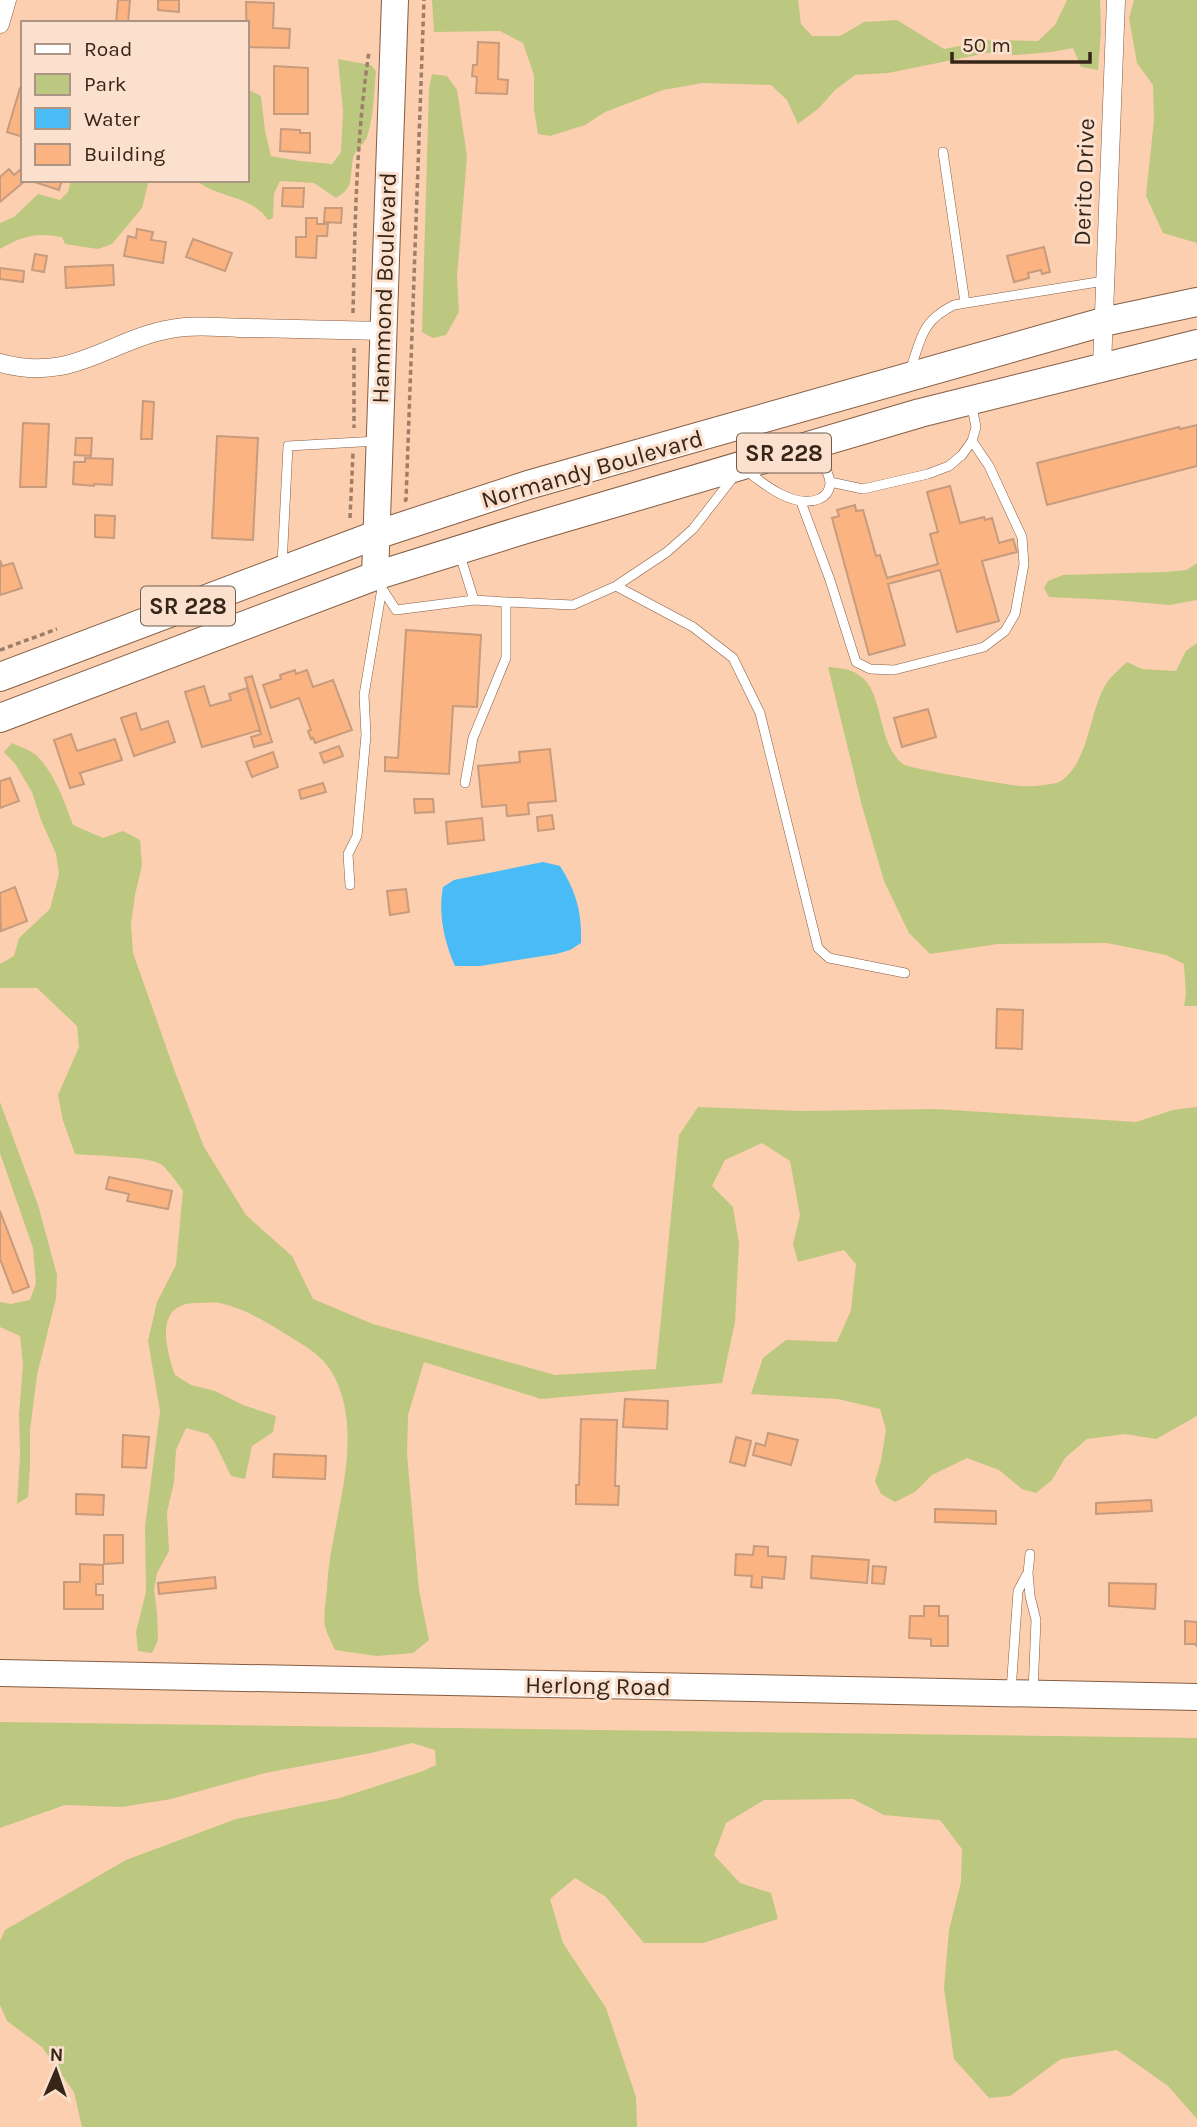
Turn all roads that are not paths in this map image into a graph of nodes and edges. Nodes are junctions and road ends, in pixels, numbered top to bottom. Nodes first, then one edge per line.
1 (7, 0) edge
2 (395, 0) edge
3 (1116, 0) edge
4 (0, 24) edge
5 (943, 152) dead end
6 (1104, 281) junction
7 (1197, 302) edge
8 (965, 303) junction
9 (1103, 322) junction
10 (383, 331) junction
11 (1197, 344) edge
12 (0, 363) edge
13 (1102, 366) junction
14 (908, 376) junction
15 (971, 400) junction
16 (728, 429) junction
17 (972, 441) junction
18 (366, 442) junction
19 (816, 444) junction
20 (741, 466) junction
21 (830, 482) junction
22 (801, 502) junction
23 (376, 535) junction
24 (458, 550) junction
25 (282, 571) junction
26 (378, 582) junction
27 (616, 586) junction
28 (474, 600) junction
29 (506, 602) junction
30 (0, 677) edge
31 (0, 718) edge
32 (465, 783) dead end
33 (350, 886) dead end
34 (905, 973) dead end
35 (1030, 1554) dead end
36 (1028, 1573) junction
37 (0, 1673) edge
38 (1022, 1694) junction
39 (1197, 1698) edge

1 - 4 street
2 - 10 street, Hammond Boulevard
3 - 6 street, Derito Drive
5 - 8 lane
6 - 8 lane
6 - 9 street, Derito Drive
7 - 9 main road, Normandy Boulevard / SR 228
8 - 14 lane
9 - 13 street, Derito Drive
9 - 14 main road, Normandy Boulevard / SR 228
10 - 12 street
10 - 18 street, Hammond Boulevard
11 - 13 main road, Normandy Boulevard / SR 228
13 - 15 main road, Normandy Boulevard / SR 228
14 - 16 main road, Normandy Boulevard / SR 228
15 - 17 lane
15 - 19 main road, Normandy Boulevard / SR 228
16 - 20 main road
16 - 23 main road, Normandy Boulevard / SR 228
17 - 21 lane
17 - 22 lane
18 - 23 street, Hammond Boulevard
18 - 25 lane
19 - 20 main road, Normandy Boulevard / SR 228
19 - 21 lane
20 - 22 lane
20 - 24 main road, Normandy Boulevard / SR 228
20 - 27 lane
21 - 22 lane
23 - 25 main road, Normandy Boulevard / SR 228
23 - 26 street, Hammond Boulevard
24 - 26 main road, Normandy Boulevard / SR 228
24 - 28 lane
25 - 30 main road, Normandy Boulevard / SR 228
26 - 28 lane
26 - 31 main road, Normandy Boulevard / SR 228
26 - 33 lane
27 - 29 lane
27 - 34 lane
28 - 29 lane
29 - 32 lane
35 - 36 lane
36 - 38 lane
36 - 38 lane
37 - 38 street, Herlong Road
38 - 39 street, Herlong Road

